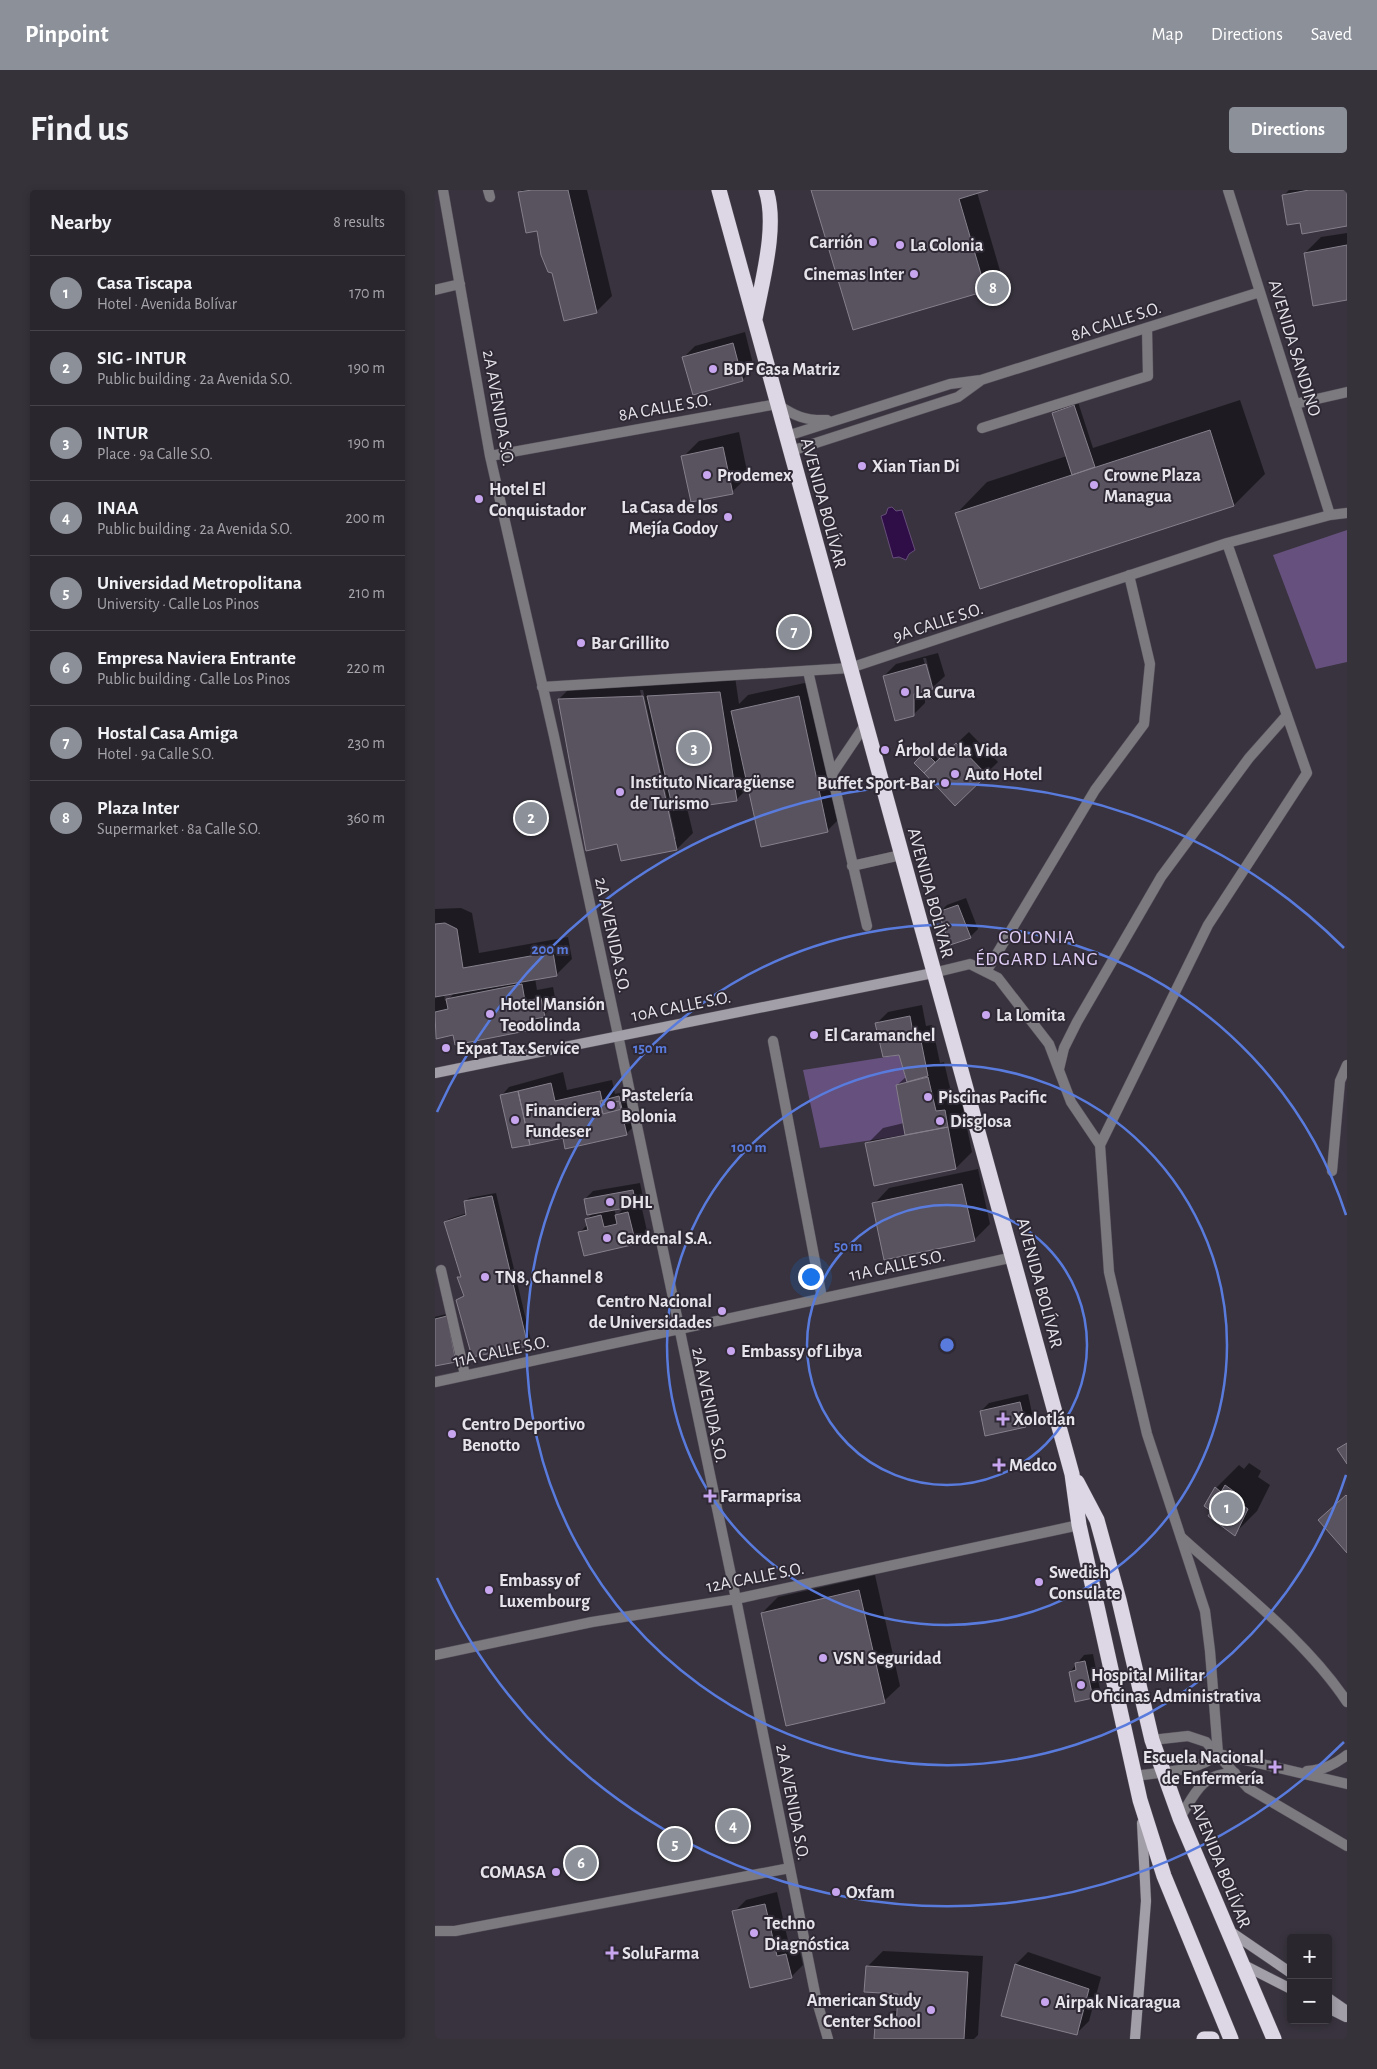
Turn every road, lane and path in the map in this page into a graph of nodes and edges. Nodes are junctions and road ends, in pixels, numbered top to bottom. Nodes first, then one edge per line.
1 (443, 190) edge
2 (719, 190) edge
3 (766, 190) edge
4 (1228, 190) edge
5 (460, 284) junction
6 (435, 290) edge
7 (1260, 292) junction
8 (754, 322) junction
9 (1147, 328) junction
10 (981, 380) junction
11 (1347, 392) edge
12 (777, 404) junction
13 (1295, 404) junction
14 (843, 419) junction
15 (982, 428) dead end
16 (787, 436) junction
17 (791, 451) junction
18 (490, 456) junction
19 (1347, 513) edge
20 (1330, 515) junction
21 (1227, 543) junction
22 (1129, 575) junction
23 (850, 668) junction
24 (808, 671) junction
25 (542, 687) junction
26 (1287, 715) junction
27 (865, 725) junction
28 (831, 774) junction
29 (901, 855) junction
30 (852, 866) junction
31 (867, 926) dead end
32 (986, 972) junction
33 (933, 973) junction
34 (618, 1035) junction
35 (773, 1041) dead end
36 (1347, 1065) edge
37 (1059, 1069) junction
38 (435, 1073) edge
39 (1100, 1145) junction
40 (1332, 1171) dead end
41 (1014, 1257) junction
42 (441, 1270) dead end
43 (822, 1298) junction
44 (677, 1328) junction
45 (465, 1375) junction
46 (435, 1382) edge
47 (1072, 1474) junction
48 (1079, 1525) junction
49 (1181, 1537) junction
50 (1113, 1581) junction
51 (736, 1599) junction
52 (435, 1655) edge
53 (1347, 1702) edge
54 (1152, 1740) junction
55 (1218, 1754) junction
56 (1347, 1755) edge
57 (1164, 1772) junction
58 (1301, 1772) junction
59 (1235, 1773) junction
60 (1135, 1776) junction
61 (1347, 1784) edge
62 (1140, 1800) junction
63 (1180, 1818) junction
64 (1347, 1846) edge
65 (790, 1868) junction
66 (1226, 1928) junction
67 (435, 1931) edge
68 (1240, 1963) junction
69 (1287, 1969) edge
70 (1287, 1987) edge
71 (1332, 2001) edge
72 (1332, 2010) edge
73 (1347, 2011) edge
74 (1347, 2017) edge
75 (828, 2039) edge
76 (1135, 2039) edge
77 (1204, 2039) edge
78 (1212, 2039) edge
79 (1231, 2039) edge
80 (1274, 2039) edge

1 - 5 street, 2A AVENIDA S.O.
2 - 8 highway, AVENIDA BOLÍVAR
3 - 8 highway, AVENIDA BOLÍVAR
4 - 7 street, AVENIDA SANDINO
5 - 6 street
5 - 18 street, 2A AVENIDA S.O.
7 - 9 street, 8A CALLE S.O.
7 - 13 street, AVENIDA SANDINO
8 - 12 highway, AVENIDA BOLÍVAR
9 - 10 street, 8A CALLE S.O.
9 - 15 street
10 - 14 street, 8A CALLE S.O.
10 - 17 street, 8A CALLE S.O.
11 - 13 street
12 - 14 street, 8A CALLE S.O.
12 - 16 highway, AVENIDA BOLÍVAR
12 - 18 street, 8A CALLE S.O.
13 - 20 street, AVENIDA SANDINO
14 - 16 street, 8A CALLE S.O.
16 - 17 highway, AVENIDA BOLÍVAR
17 - 23 highway, AVENIDA BOLÍVAR
18 - 25 street, 2A AVENIDA S.O.
19 - 20 street, 9A CALLE S.O.
20 - 21 street, 9A CALLE S.O.
21 - 22 street, 9A CALLE S.O.
21 - 26 street
22 - 23 street, 9A CALLE S.O.
22 - 32 street
23 - 24 street, 9A CALLE S.O.
23 - 27 highway, AVENIDA BOLÍVAR
24 - 25 street, 9A CALLE S.O.
24 - 28 street
25 - 34 street, 2A AVENIDA S.O.
26 - 37 street
26 - 39 street
27 - 28 street
27 - 29 highway, AVENIDA BOLÍVAR
28 - 30 street
29 - 30 street
29 - 33 highway, AVENIDA BOLÍVAR
30 - 31 street
32 - 33 street
32 - 37 street
33 - 34 street, 10A CALLE S.O.
33 - 41 highway, AVENIDA BOLÍVAR
34 - 38 street, 10A CALLE S.O.
34 - 44 street, 2A AVENIDA S.O.
35 - 43 street
36 - 40 street
37 - 39 street
39 - 49 street
41 - 43 street, 11A CALLE S.O.
41 - 47 highway, AVENIDA BOLÍVAR
42 - 45 street
43 - 44 street, 11A CALLE S.O.
44 - 45 street, 11A CALLE S.O.
44 - 51 street, 2A AVENIDA S.O.
45 - 46 street, 11A CALLE S.O.
47 - 48 highway, AVENIDA BOLÍVAR
47 - 50 highway, AVENIDA BOLÍVAR
48 - 50 highway
48 - 51 street, 12A CALLE S.O.
48 - 60 highway, AVENIDA BOLÍVAR
49 - 53 street
49 - 55 street
50 - 54 highway, AVENIDA BOLÍVAR
51 - 52 street, 12A CALLE S.O.
51 - 65 street, 2A AVENIDA S.O.
54 - 55 street
54 - 57 highway, AVENIDA BOLÍVAR
55 - 57 street
55 - 58 street
55 - 59 street
56 - 58 street
57 - 60 street
57 - 63 highway, AVENIDA BOLÍVAR
58 - 61 street
59 - 63 street
59 - 64 street
60 - 62 highway, AVENIDA BOLÍVAR
62 - 76 street
62 - 79 highway, AVENIDA BOLÍVAR
63 - 66 highway, AVENIDA BOLÍVAR
65 - 67 street
65 - 75 street, 2A AVENIDA S.O.
66 - 68 highway, AVENIDA BOLÍVAR
66 - 69 street
68 - 70 street
68 - 80 highway, AVENIDA BOLÍVAR
71 - 73 street
72 - 74 street
77 - 78 highway

